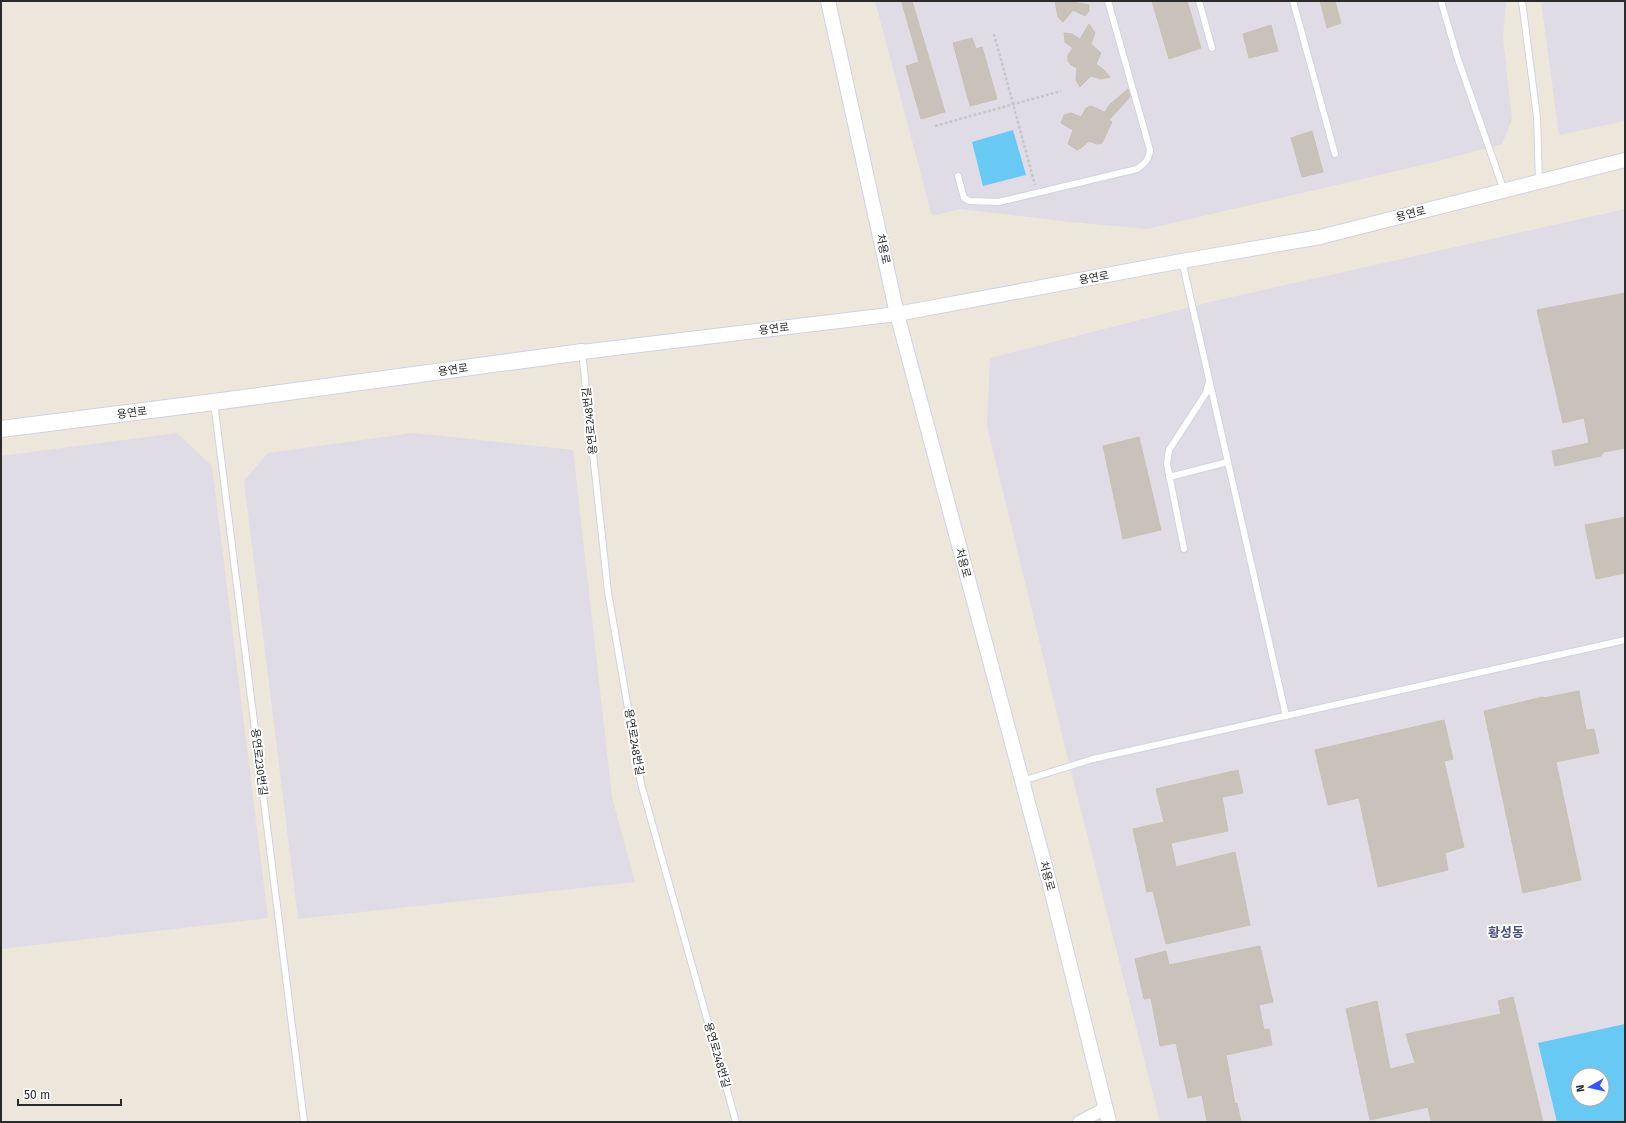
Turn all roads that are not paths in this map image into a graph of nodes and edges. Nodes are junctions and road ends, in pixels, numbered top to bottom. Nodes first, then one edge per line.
1 (828, 1) edge
2 (1108, 1) edge
3 (1199, 1) edge
4 (1293, 1) edge
5 (1441, 1) edge
6 (1522, 1) edge
7 (1212, 48) dead end
8 (1335, 154) dead end
9 (1625, 160) edge
10 (958, 176) dead end
11 (1539, 182) junction
12 (1504, 191) junction
13 (1182, 260) junction
14 (897, 314) junction
15 (582, 352) junction
16 (1209, 380) junction
17 (214, 402) junction
18 (1, 429) edge
19 (1228, 462) junction
20 (1170, 477) junction
21 (1184, 549) dead end
22 (1625, 640) edge
23 (1286, 716) junction
24 (1022, 781) junction
25 (1108, 1115) edge
26 (304, 1122) edge
27 (736, 1122) edge
28 (1079, 1122) edge

1 - 14 street, 처용로
2 - 10 lane
3 - 7 lane
4 - 8 lane
5 - 12 lane
6 - 11 lane
9 - 11 street, 용연로
11 - 12 street, 용연로
12 - 13 street, 용연로
13 - 14 street, 용연로
13 - 16 lane
14 - 15 street, 용연로
14 - 24 street, 처용로
15 - 17 main road, 용연로
15 - 27 lane, 용연로248번길
16 - 19 lane
16 - 20 lane
17 - 18 main road, 용연로
17 - 26 lane, 용연로230번길
19 - 20 lane
19 - 23 lane
20 - 21 lane
22 - 23 lane
23 - 24 lane
24 - 25 street, 처용로
25 - 28 street

